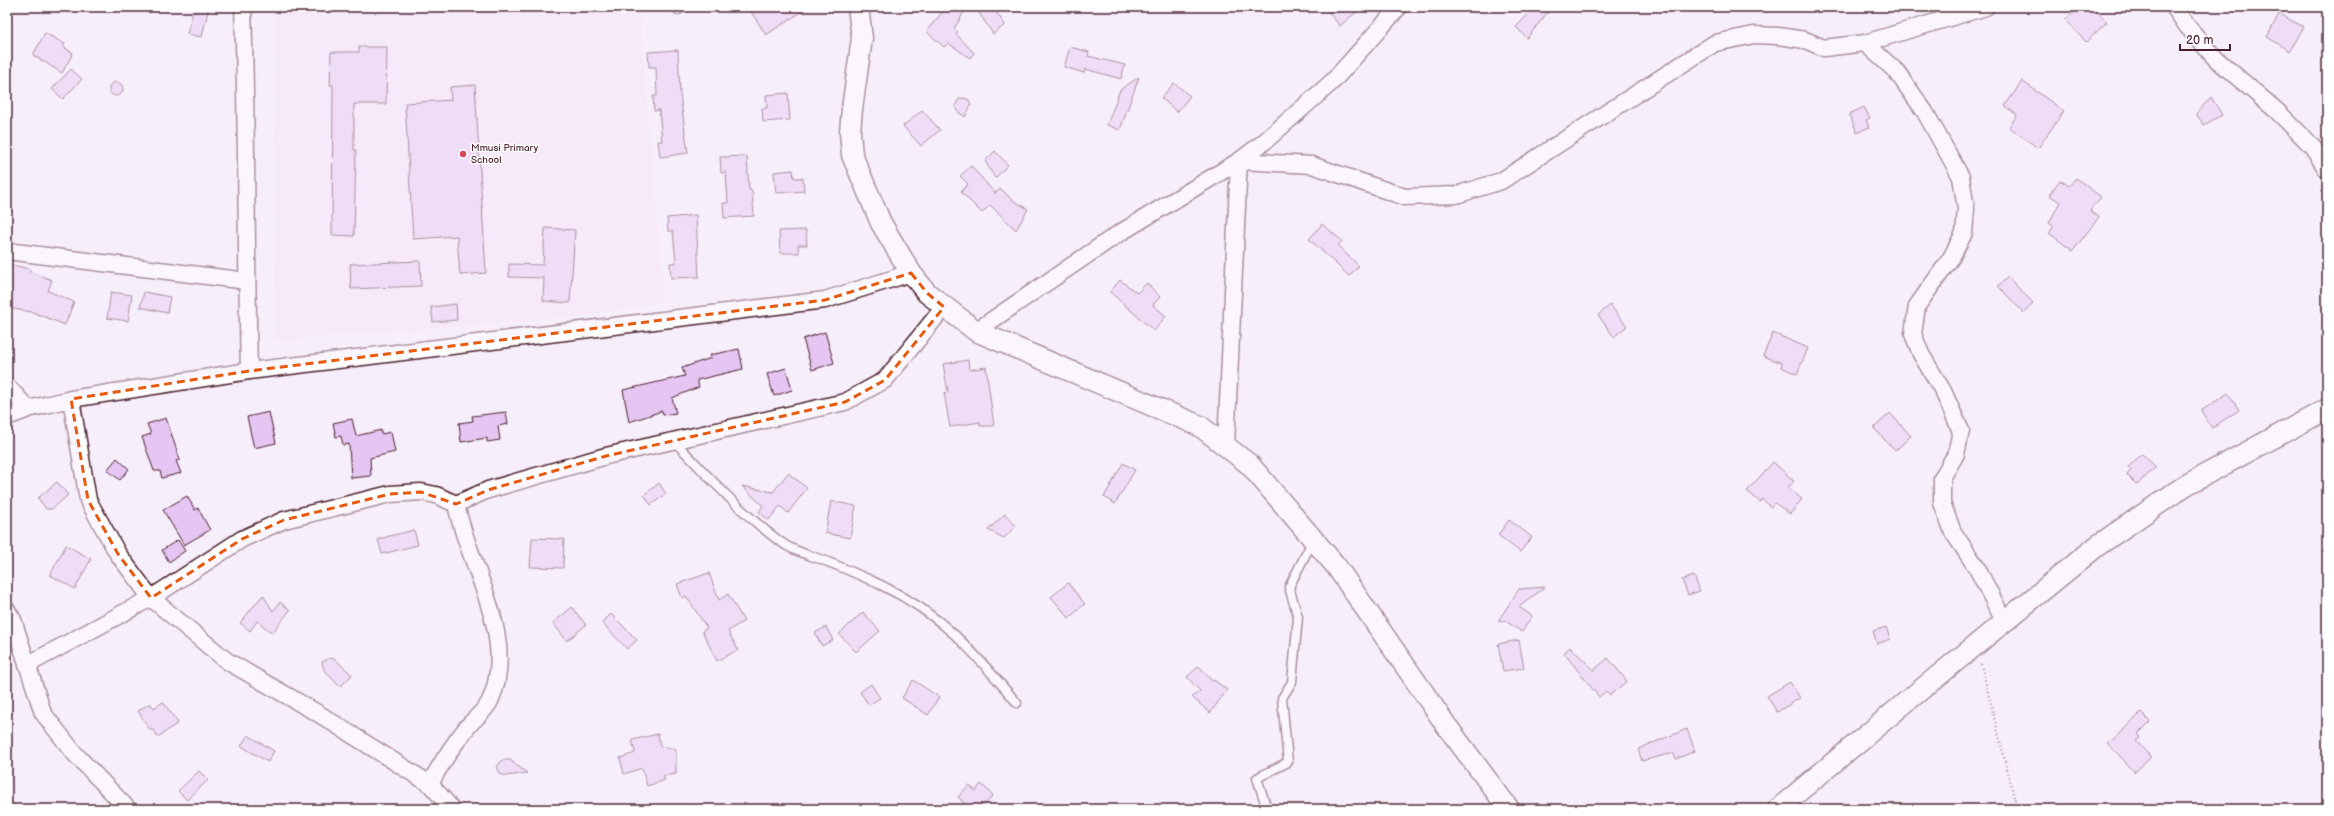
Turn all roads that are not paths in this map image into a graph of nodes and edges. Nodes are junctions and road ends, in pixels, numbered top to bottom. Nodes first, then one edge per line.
1 (243, 7) edge
2 (858, 7) edge
3 (1399, 7) edge
4 (1986, 7) edge
5 (2174, 7) edge
6 (1865, 43) junction
7 (1239, 162) junction
8 (2327, 170) edge
9 (7, 251) edge
10 (911, 273) junction
11 (247, 281) junction
12 (944, 307) junction
13 (976, 331) junction
14 (249, 371) junction
15 (7, 386) edge
16 (71, 399) junction
17 (28, 408) junction
18 (2327, 409) edge
19 (7, 417) edge
20 (675, 442) junction
21 (1226, 446) junction
22 (456, 504) junction
23 (1313, 540) junction
24 (151, 598) junction
25 (7, 610) edge
26 (2004, 622) junction
27 (27, 665) junction
28 (1017, 703) dead end
29 (430, 784) junction
30 (128, 809) edge
31 (452, 809) edge
32 (1268, 809) edge
33 (1509, 809) edge
34 (1778, 809) edge

1 - 11 street
2 - 10 street
3 - 7 street
4 - 6 street
5 - 8 street
6 - 7 street
6 - 26 street
7 - 13 street
7 - 21 street
9 - 11 street
10 - 12 street
10 - 14 street
11 - 14 street
12 - 13 street
12 - 20 street
13 - 21 street
14 - 16 street
15 - 17 street
16 - 17 street
16 - 24 street
17 - 19 street
18 - 26 street
20 - 22 street
20 - 28 lane
21 - 23 street
22 - 24 street
22 - 29 street
23 - 32 lane
23 - 33 street
24 - 27 street
24 - 29 street
25 - 27 street
26 - 34 street
27 - 30 street
29 - 31 street

